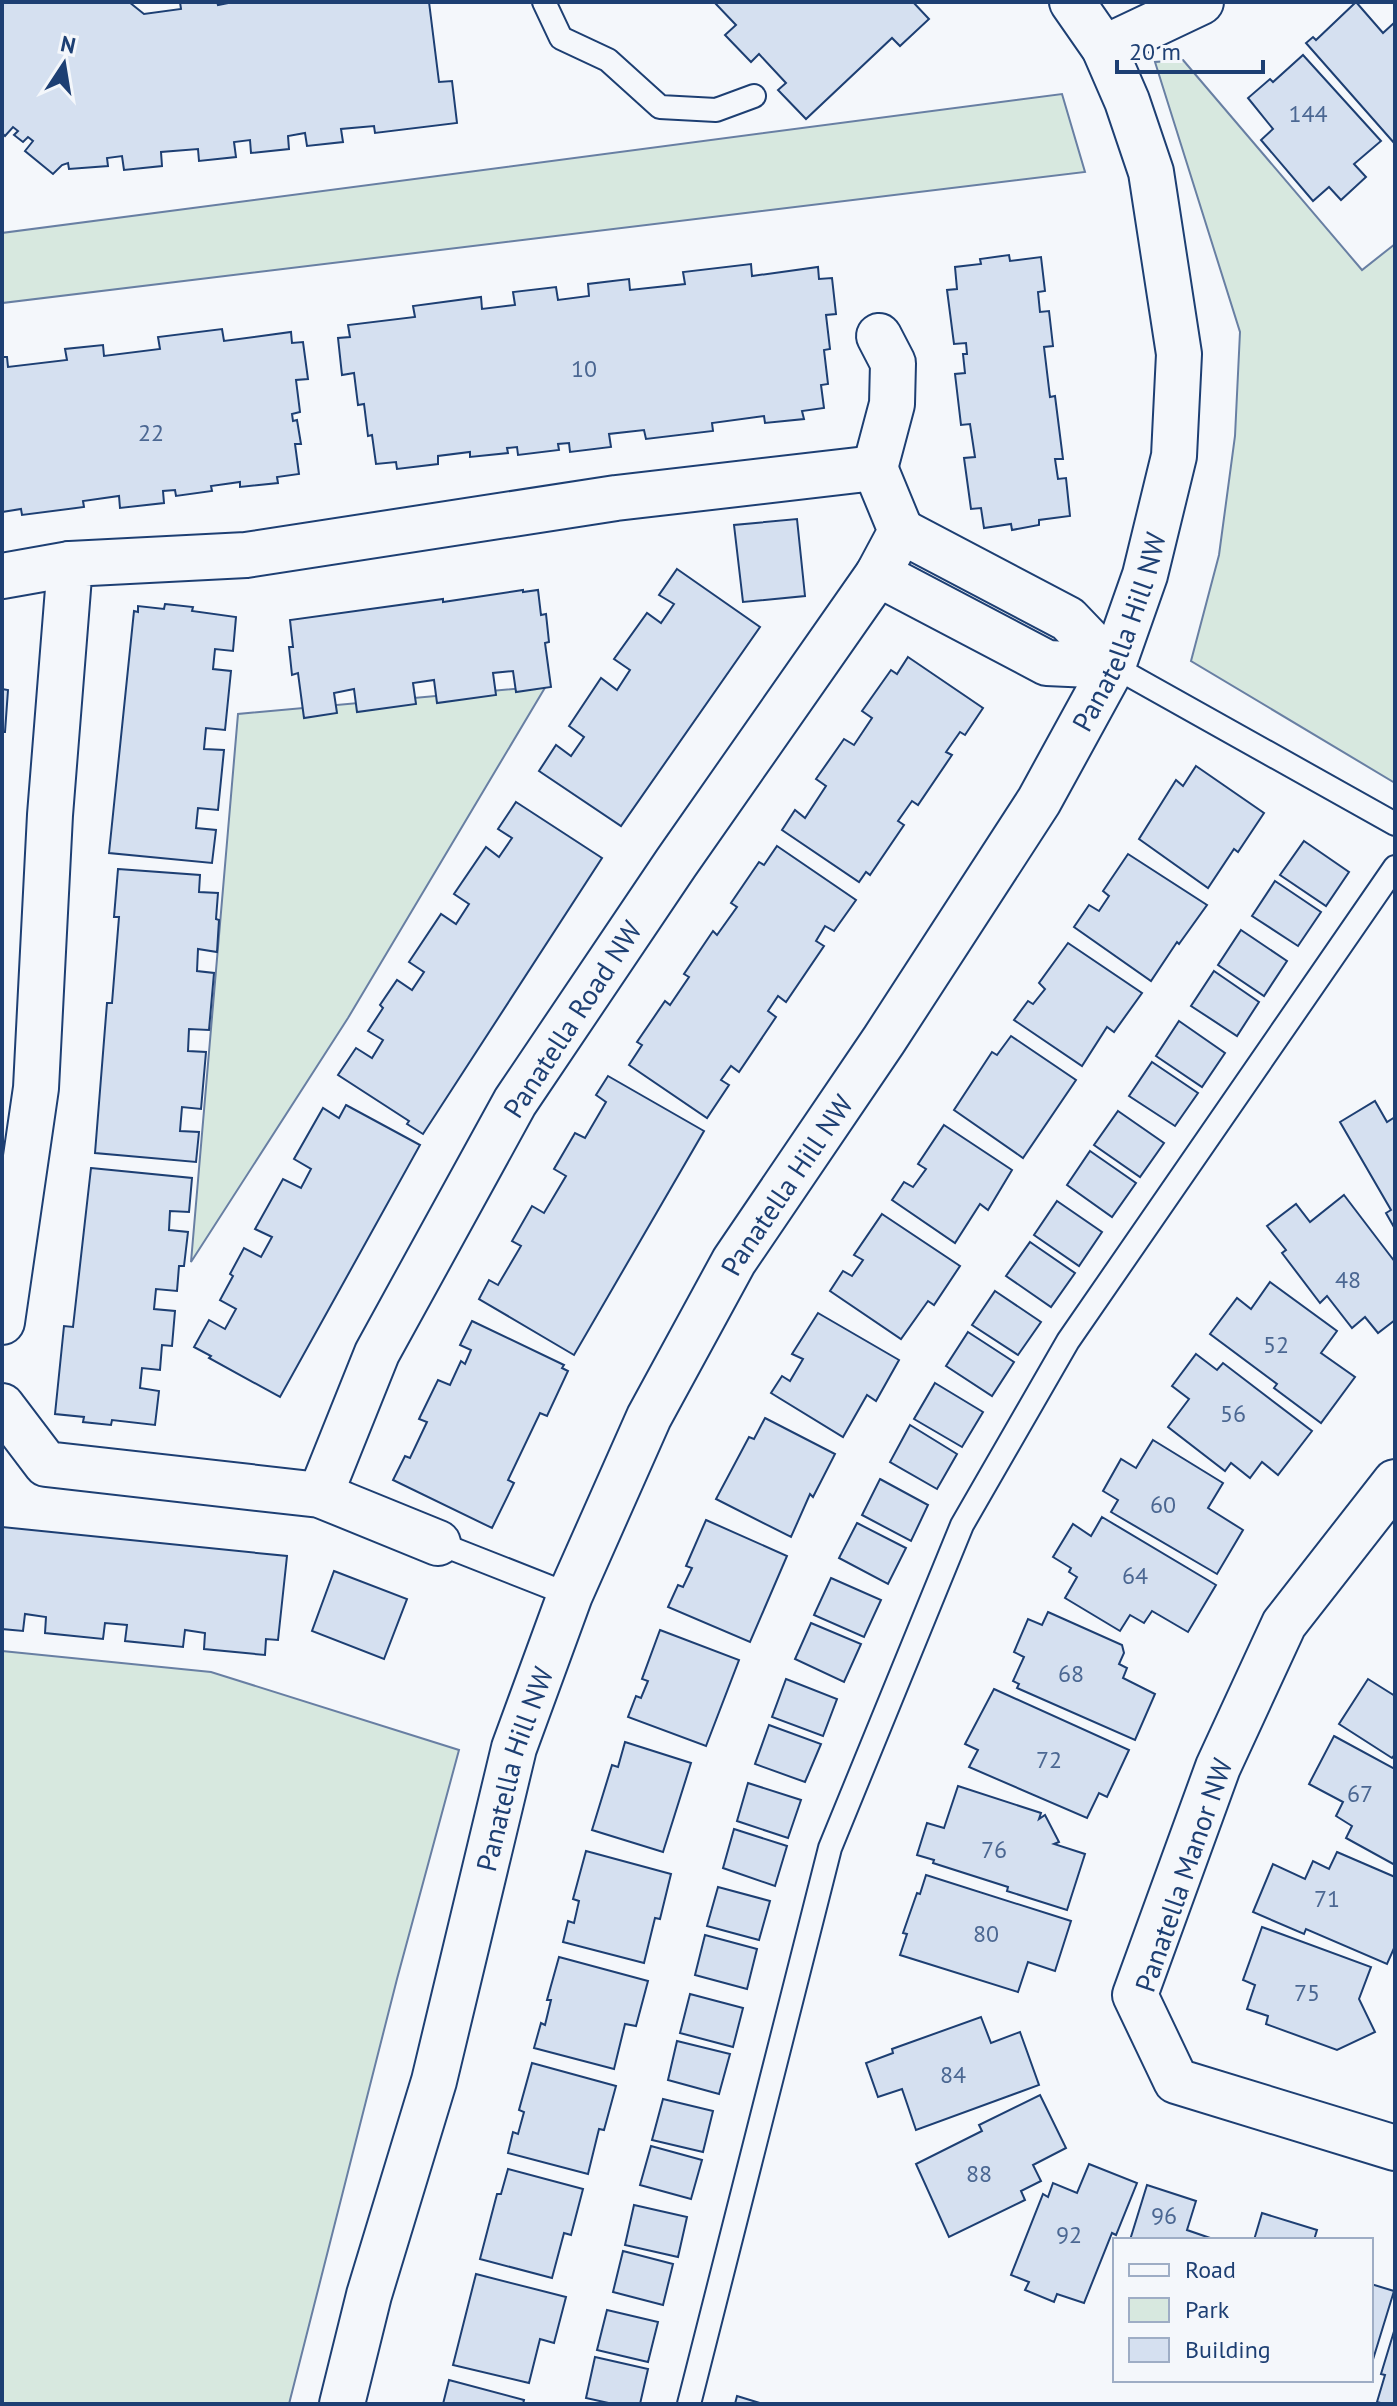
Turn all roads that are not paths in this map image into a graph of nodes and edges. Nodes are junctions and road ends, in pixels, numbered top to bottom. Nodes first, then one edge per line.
1 (544, 2) edge
2 (1072, 2) edge
3 (1201, 2) edge
4 (1104, 48) junction
5 (754, 96) dead end
6 (879, 336) dead end
7 (875, 468) junction
8 (901, 531) junction
9 (70, 564) junction
10 (878, 574) junction
11 (2, 576) edge
12 (1113, 666) junction
13 (1395, 824) edge
14 (1395, 867) edge
15 (2, 1322) edge
16 (2, 1406) edge
17 (1395, 1482) edge
18 (320, 1495) junction
19 (438, 1543) joint
20 (570, 1595) junction
21 (1395, 2148) edge
22 (342, 2404) edge
23 (689, 2404) edge

1 - 5 lane
2 - 4 street, Panatella Hill NW
3 - 4 street
4 - 12 street, Panatella Hill NW
6 - 7 street
7 - 8 street
7 - 9 street
8 - 10 street, Panatella Road NW
8 - 12 street
9 - 11 street
9 - 15 street
10 - 12 street
10 - 18 street, Panatella Road NW
12 - 13 lane
12 - 20 street, Panatella Hill NW
14 - 23 lane
16 - 18 street
17 - 21 street, Panatella Manor NW
18 - 19 street
19 - 20 lane
20 - 22 street, Panatella Hill NW

